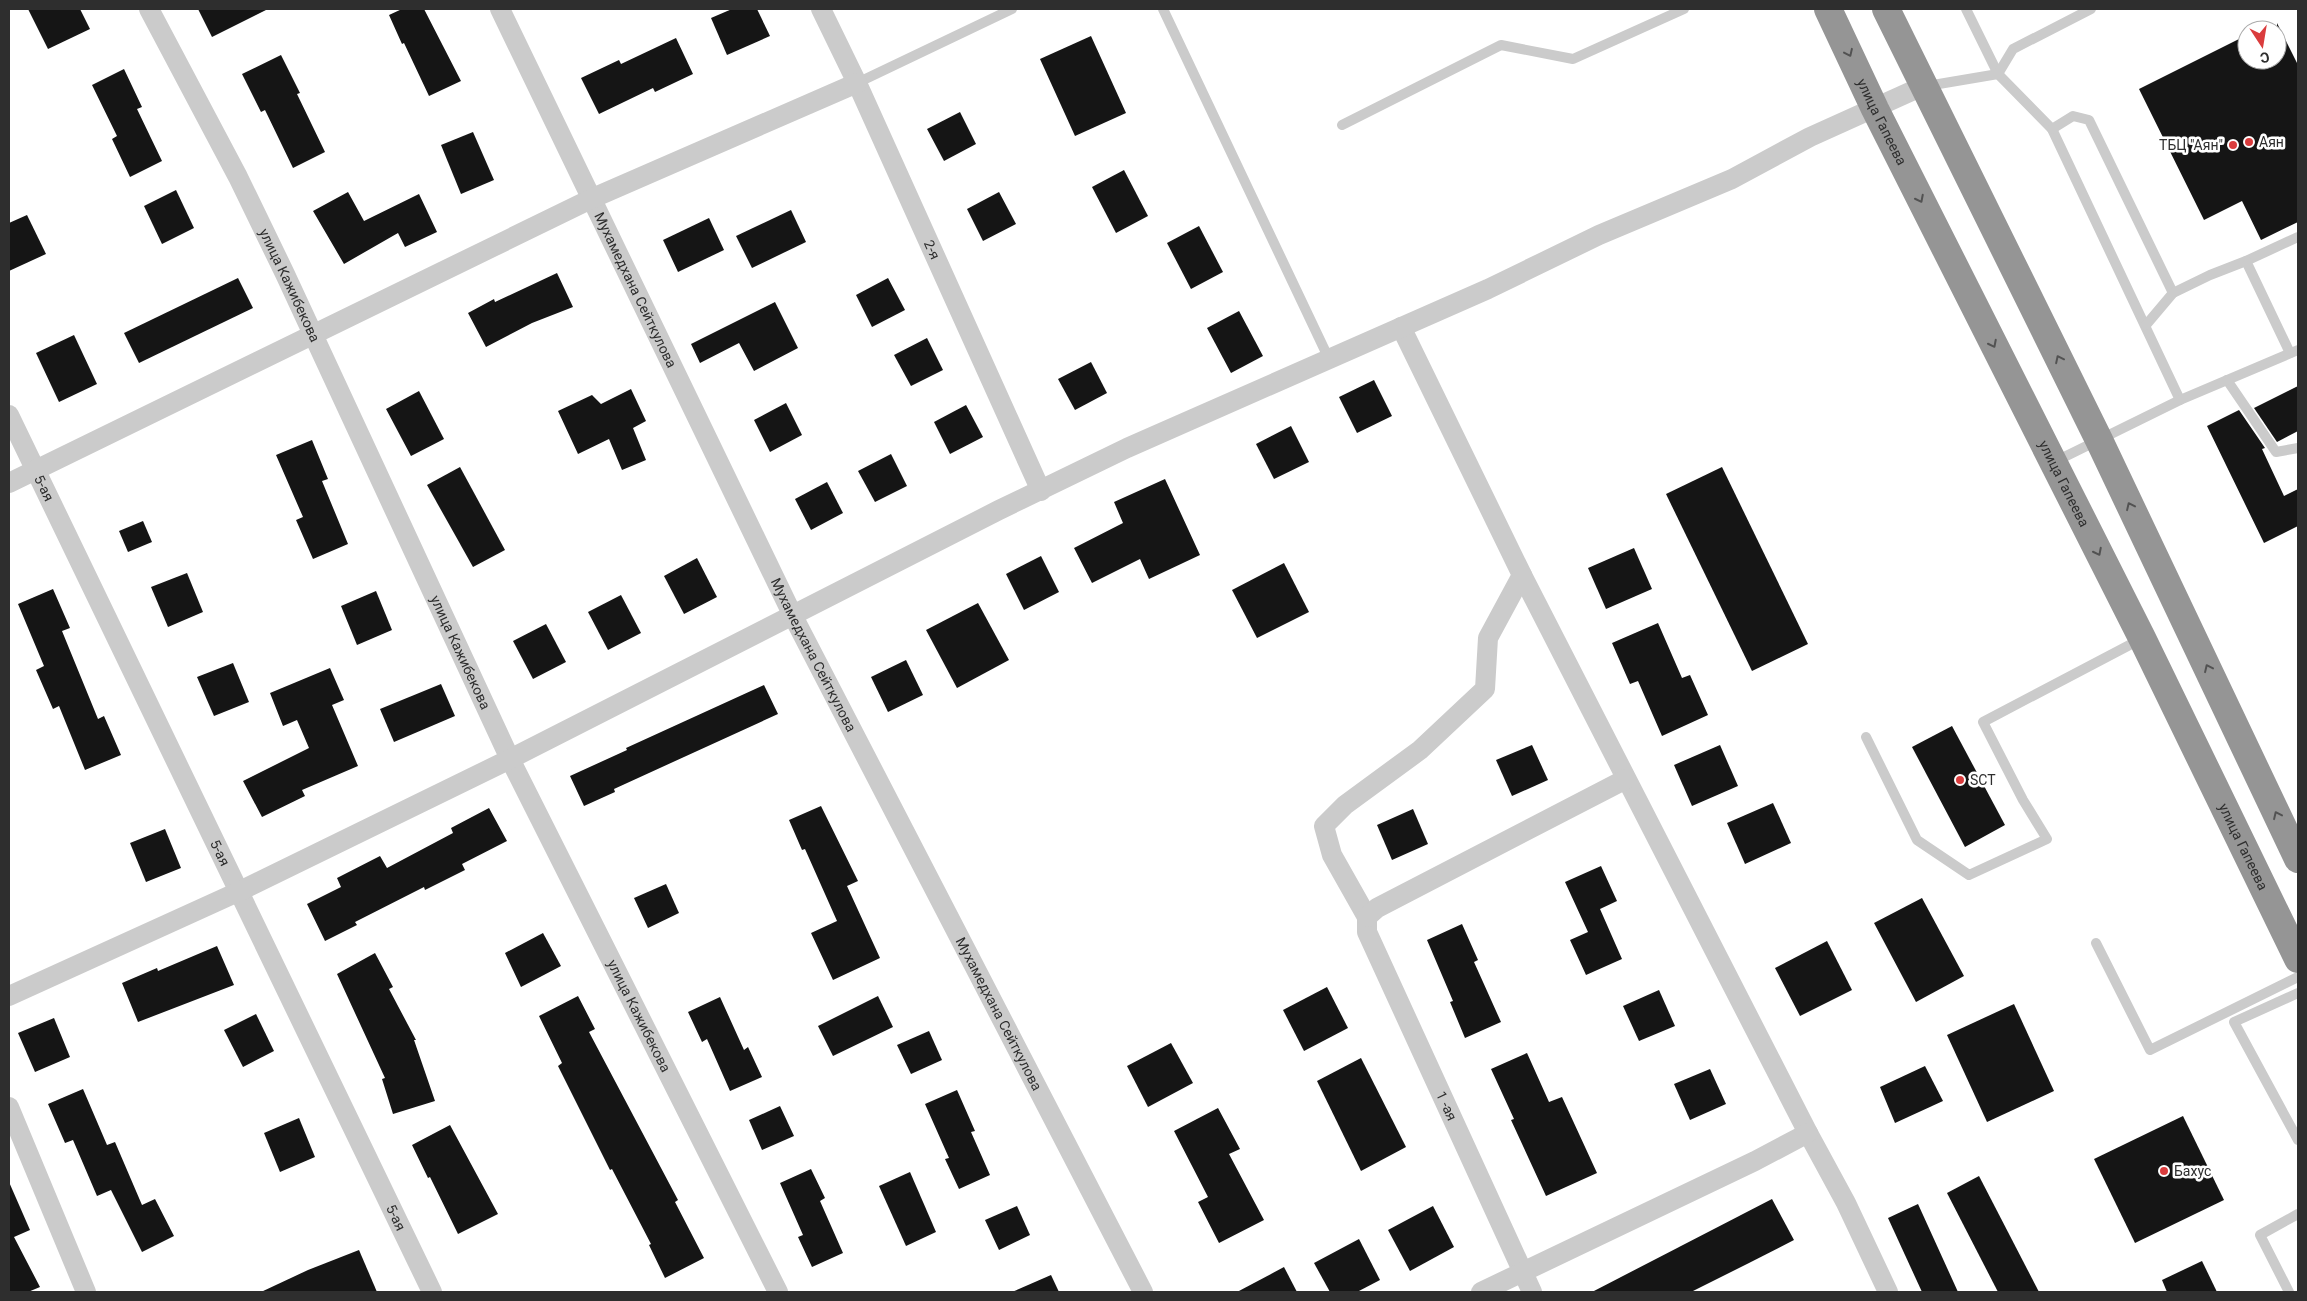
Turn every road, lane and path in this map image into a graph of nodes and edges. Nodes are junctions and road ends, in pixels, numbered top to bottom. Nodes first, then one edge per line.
1 (149, 9) edge
2 (500, 9) edge
3 (821, 9) edge
4 (1012, 9) edge
5 (1163, 9) edge
6 (1684, 9) edge
7 (1828, 9) edge
8 (1886, 9) edge
9 (1966, 9) edge
10 (2091, 9) edge
11 (1998, 74) junction
12 (857, 83) junction
13 (1923, 86) junction
14 (1874, 109) junction
15 (1342, 125) dead end
16 (2052, 129) junction
17 (593, 198) junction
18 (2298, 237) edge
19 (2246, 261) junction
20 (2173, 293) junction
21 (2146, 325) junction
22 (1401, 327) junction
23 (314, 335) junction
24 (2294, 352) edge
25 (1329, 359) junction
26 (2227, 380) junction
27 (2180, 400) junction
28 (9, 415) edge
29 (2099, 440) junction
30 (2298, 448) edge
31 (2053, 463) junction
32 (36, 470) junction
33 (9, 483) edge
34 (1041, 491) junction
35 (1522, 575) junction
36 (793, 616) junction
37 (2142, 638) junction
38 (1866, 737) dead end
39 (510, 759) junction
40 (1626, 779) junction
41 (2298, 859) edge
42 (240, 891) junction
43 (1367, 917) junction
44 (2096, 943) dead end
45 (2298, 959) edge
46 (2298, 977) edge
47 (2298, 993) edge
48 (9, 996) edge
49 (9, 1107) edge
50 (1808, 1133) junction
51 (2298, 1140) edge
52 (2298, 1214) edge
53 (1522, 1272) junction
54 (86, 1292) edge
55 (432, 1292) edge
56 (778, 1292) edge
57 (1143, 1292) edge
58 (1481, 1292) edge
59 (1532, 1292) edge
60 (1888, 1292) edge
61 (2289, 1292) edge

1 - 23 street, улица Кажибекова
2 - 17 street, Мухамедхана Сейткулова
3 - 12 street, 2-я
4 - 12 lane
5 - 25 lane
6 - 15 lane
7 -> 14 highway, улица Гапеева
8 - 13 highway
9 - 11 lane
10 - 11 lane
11 - 13 lane
11 - 16 lane
12 - 17 street
12 - 34 street, 2-я
13 - 14 street
29 -> 13 highway
14 - 22 street
14 -> 31 highway, улица Гапеева
16 - 20 lane
16 - 21 lane
17 - 23 street
17 - 36 street, Мухамедхана Сейткулова
18 - 19 lane
19 - 20 lane
19 - 24 lane
20 - 21 lane
21 - 27 lane
22 - 25 street
22 - 35 street
23 - 32 street
23 - 39 street, улица Кажибекова
24 - 26 lane
25 - 34 street
26 - 27 lane
26 - 30 lane
27 - 29 lane
28 - 32 street, 5-ая
29 - 31 lane
41 -> 29 highway
31 -> 37 highway, улица Гапеева
32 - 33 street
32 - 42 street, 5-ая
34 - 36 street
35 - 40 street
35 - 43 street, 1 -ая
36 - 39 street
36 - 57 street, Мухамедхана Сейткулова
37 - 38 lane
37 - 45 highway, улица Гапеева
39 - 42 street
39 - 56 street, улица Кажибекова
40 - 43 street
40 - 50 street
42 - 48 street
42 - 55 street, 5-ая
43 - 53 street, 1 -ая
44 - 46 lane
47 - 51 lane
49 - 54 street
50 - 53 street
50 - 60 street
52 - 61 lane
53 - 58 street
53 - 59 street, 1 -ая

